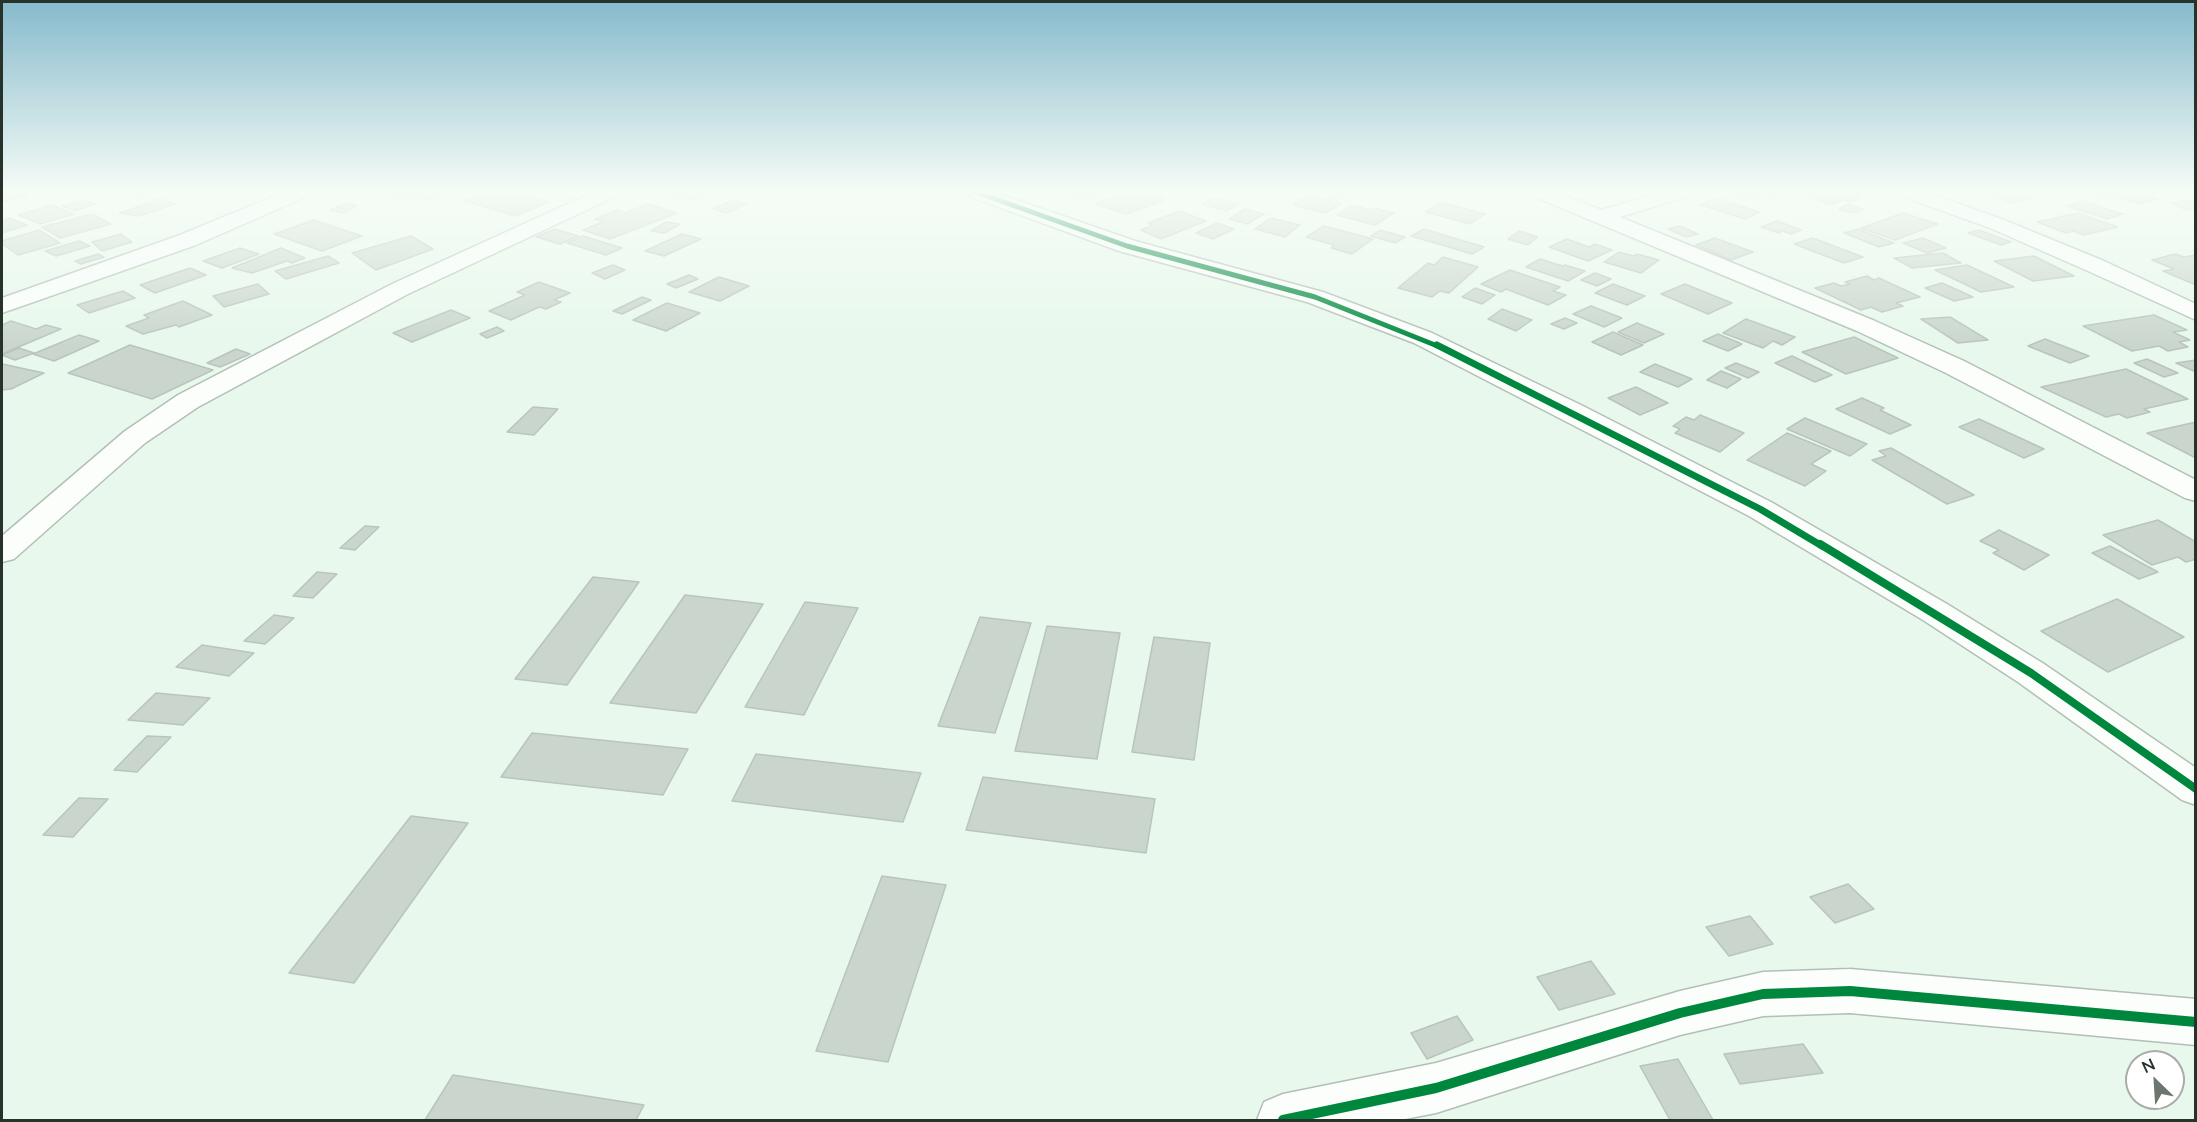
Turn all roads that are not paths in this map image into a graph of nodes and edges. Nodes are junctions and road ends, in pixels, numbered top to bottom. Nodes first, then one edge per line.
1 (181, 242) edge
2 (501, 242) edge
3 (1116, 242) edge
4 (1667, 242) edge
5 (2040, 242) edge
6 (2, 306) edge
7 (2196, 313) edge
8 (2196, 492) edge
9 (2, 552) edge
10 (2196, 789) edge
11 (2196, 1022) edge
12 (1283, 1120) edge

1 - 6 street
2 - 9 street
3 - 10 street
4 - 8 street
5 - 7 street
11 - 12 street

